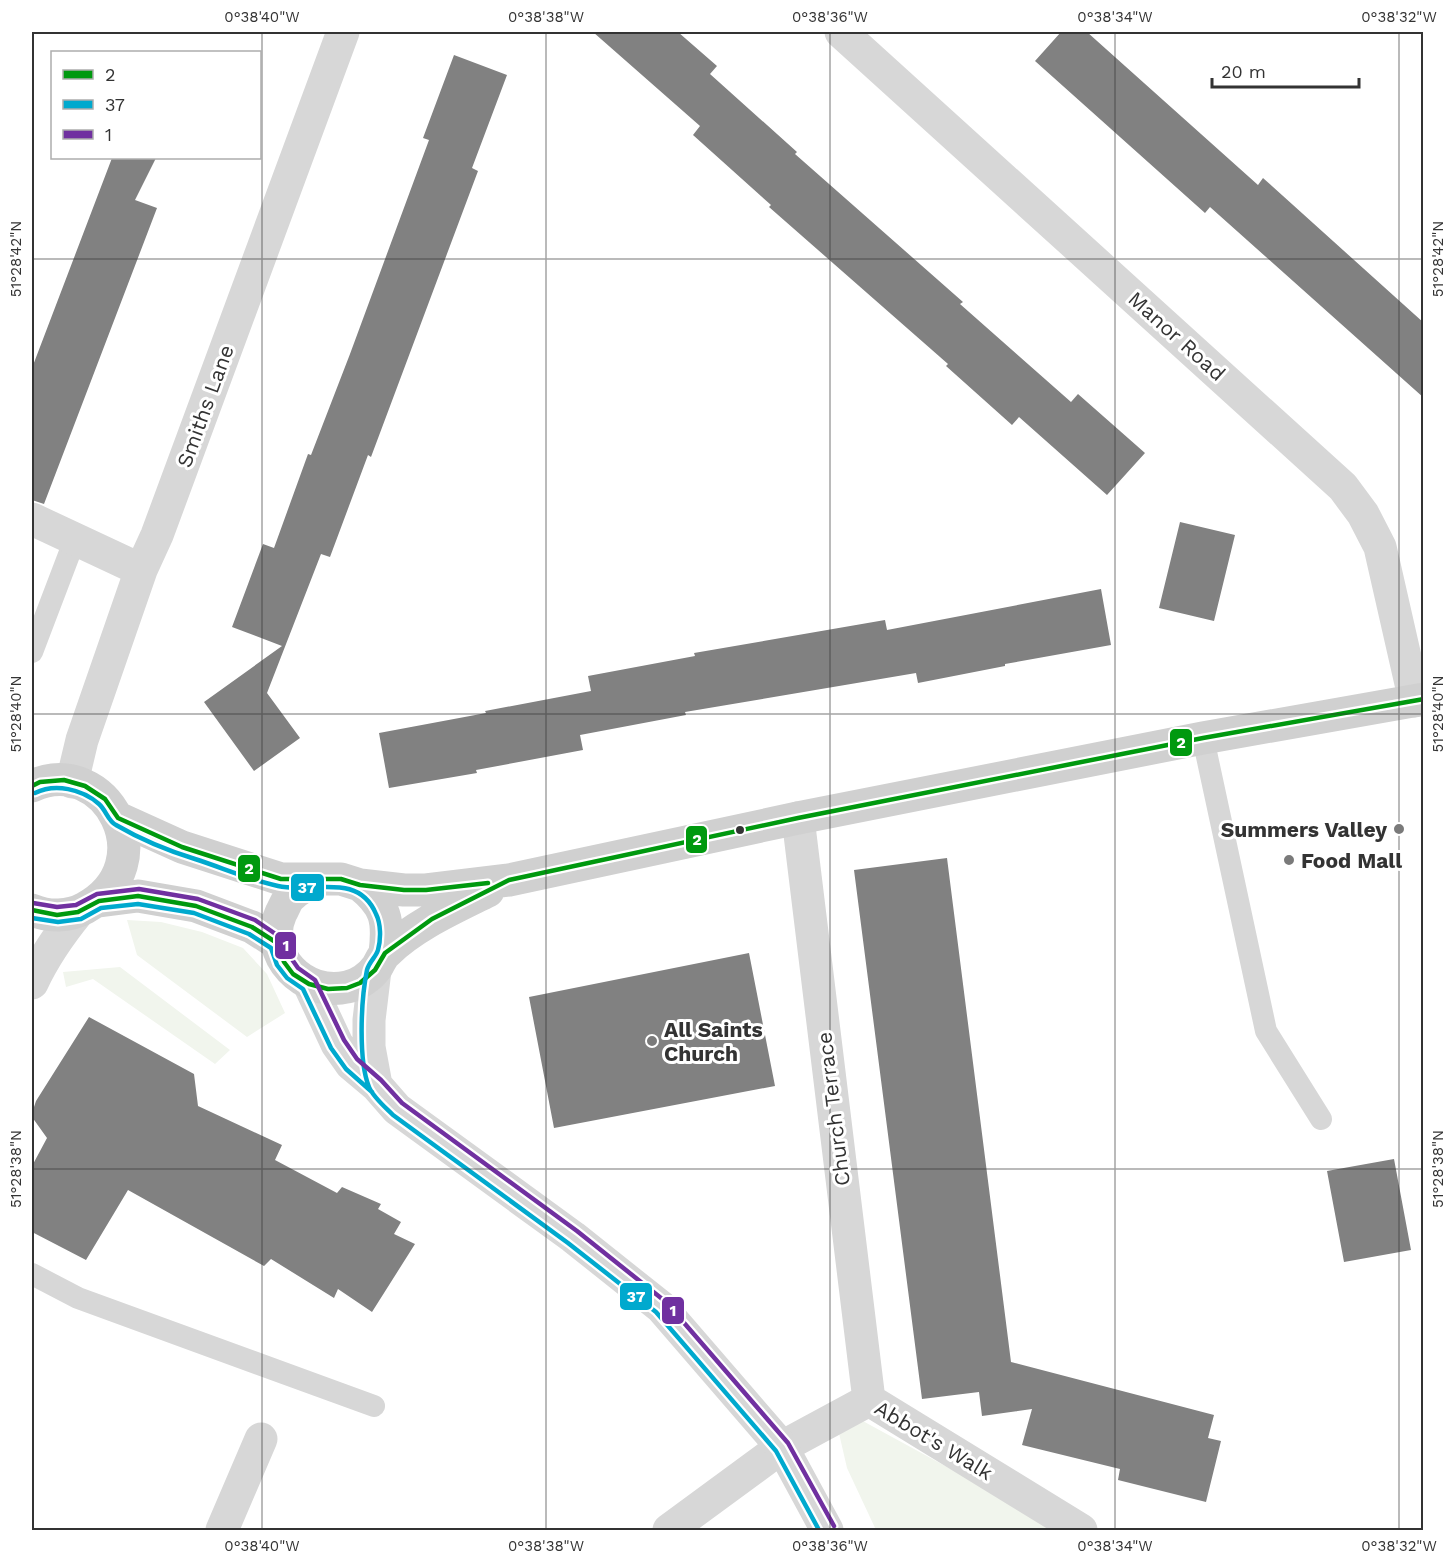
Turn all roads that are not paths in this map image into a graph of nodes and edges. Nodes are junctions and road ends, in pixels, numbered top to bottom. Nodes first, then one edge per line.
1 (344, 32) edge
2 (841, 32) edge
3 (32, 519) edge
4 (75, 539) junction
5 (141, 570) junction
6 (32, 651) edge
7 (1419, 700) edge
8 (1203, 738) junction
9 (72, 782) junction
10 (32, 786) edge
11 (118, 818) junction
12 (798, 818) junction
13 (321, 879) junction
14 (509, 880) junction
15 (360, 885) junction
16 (88, 906) junction
17 (32, 910) edge
18 (277, 943) junction
19 (380, 962) junction
20 (32, 983) edge
21 (309, 984) junction
22 (376, 1085) junction
23 (1321, 1119) dead end
24 (32, 1274) edge
25 (869, 1400) junction
26 (374, 1406) dead end
27 (261, 1439) dead end
28 (782, 1447) junction
29 (222, 1530) edge
30 (669, 1530) edge
31 (827, 1530) edge
32 (1081, 1530) edge

1 - 5 street, Smiths Lane
2 - 7 street, Manor Road
3 - 4 street
4 - 5 street
4 - 6 lane
5 - 9 street, Smiths Lane
7 - 8 main road
8 - 12 main road
8 - 23 lane
9 - 10 main road
9 - 11 main road
11 - 13 main road
11 - 16 main road
12 - 14 main road
12 - 25 street, Church Terrace
13 - 15 main road
13 - 18 main road
14 - 15 main road
14 - 19 main road
15 - 19 main road
16 - 17 main road
16 - 18 main road
16 - 20 street
18 - 21 main road
19 - 21 main road
19 - 22 street
21 - 22 street
22 - 28 street
24 - 26 lane
25 - 28 street, Abbot's Walk
25 - 32 street, Abbot's Walk
27 - 29 street
28 - 30 street, Abbot's Walk
28 - 31 street

